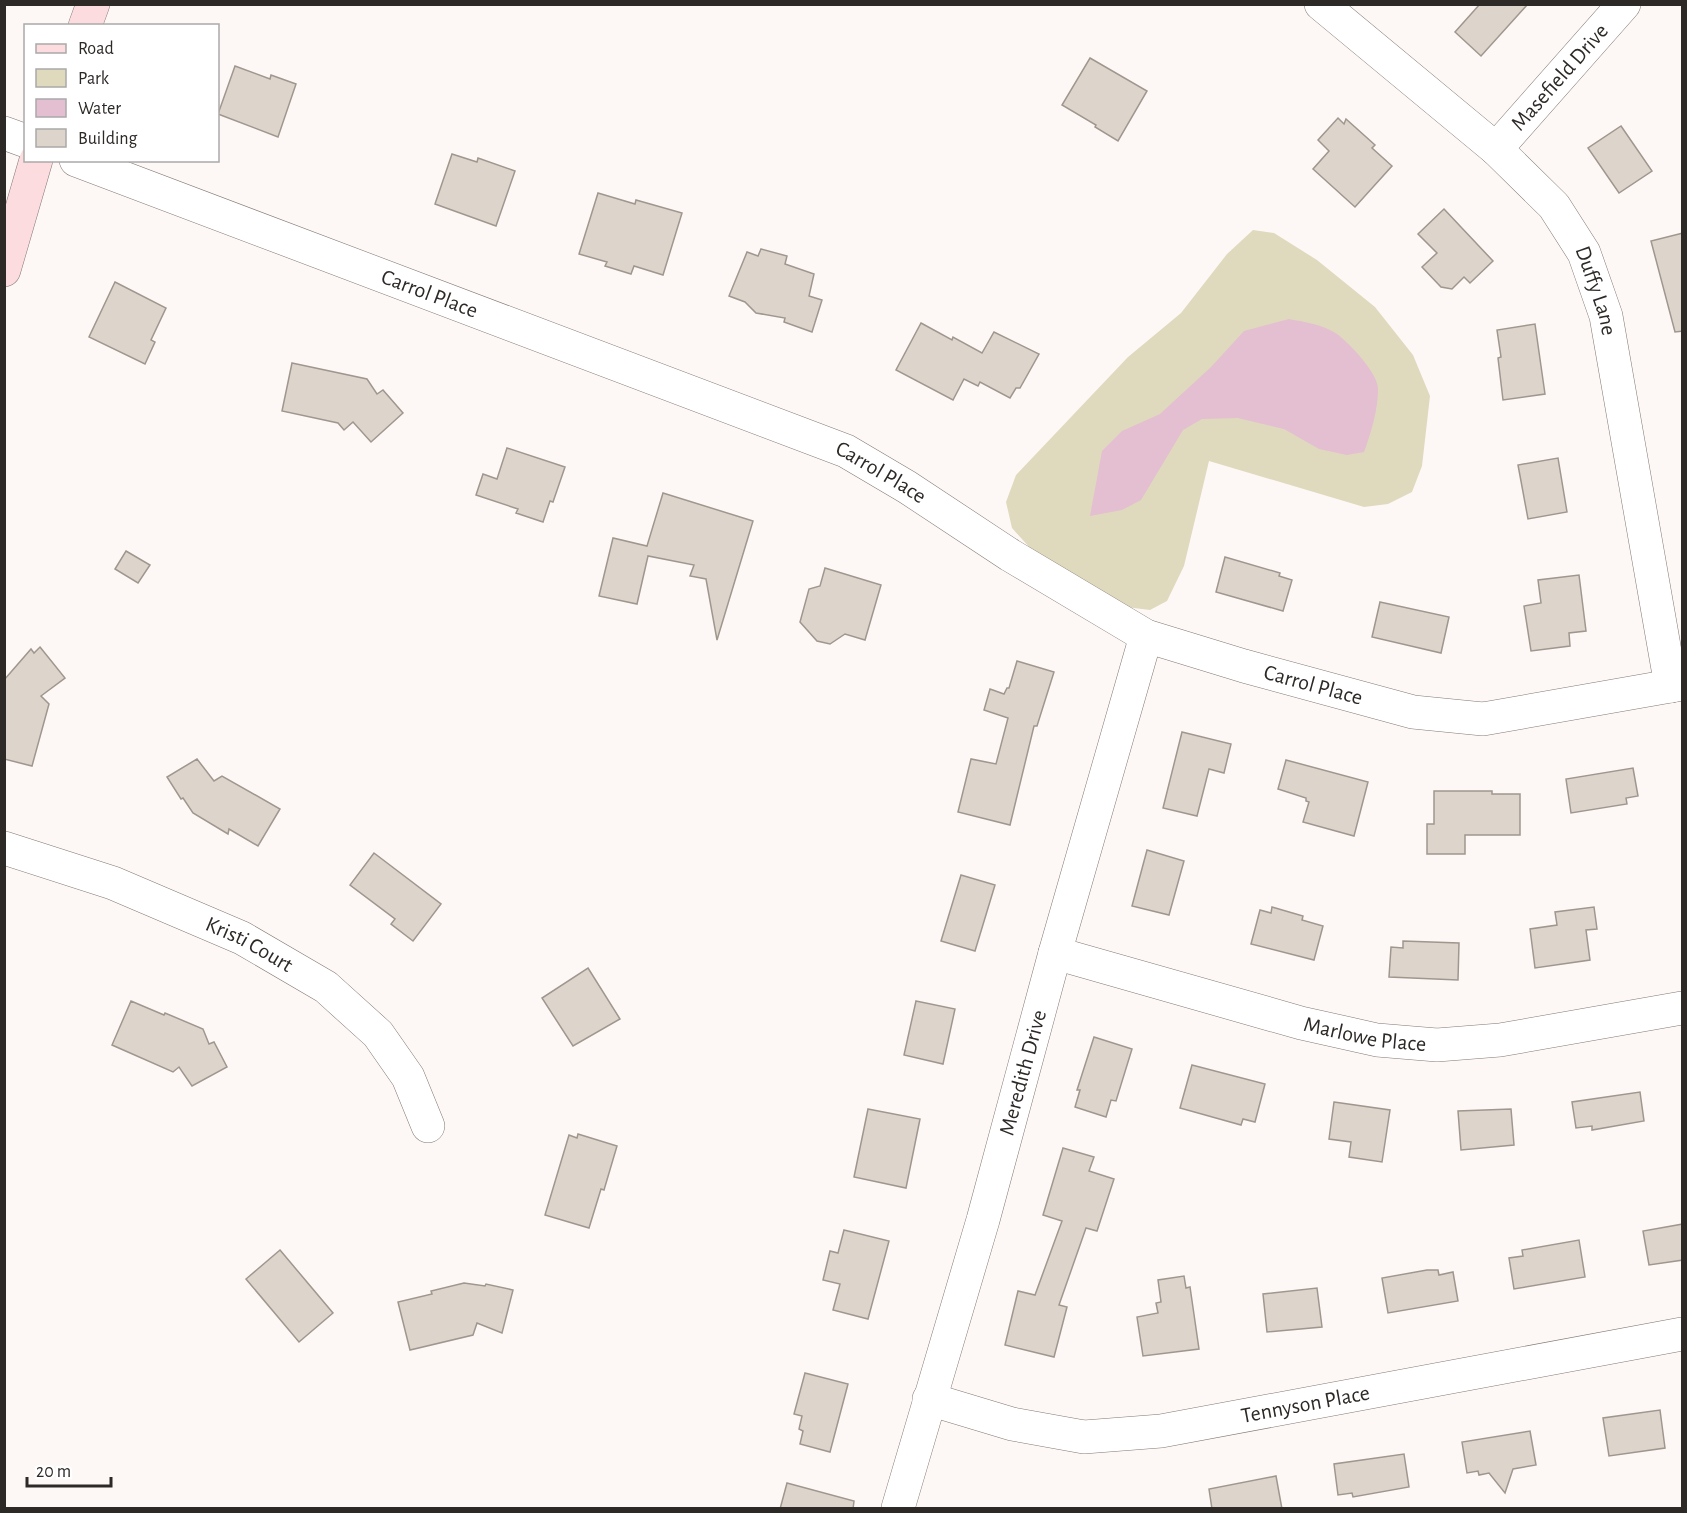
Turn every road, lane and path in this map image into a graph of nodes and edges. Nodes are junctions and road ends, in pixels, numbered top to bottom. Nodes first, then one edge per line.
1 (93, 4) edge
2 (1321, 4) edge
3 (1624, 4) edge
4 (86, 24) edge
5 (4, 133) edge
6 (24, 140) edge
7 (1496, 149) junction
8 (35, 162) edge
9 (81, 162) edge
10 (4, 270) edge
11 (1146, 636) junction
12 (1677, 685) edge
13 (4, 848) edge
14 (1054, 953) junction
15 (1683, 1008) edge
16 (428, 1126) dead end
17 (1683, 1334) edge
18 (929, 1399) junction
19 (898, 1509) edge

1 - 4 street
2 - 7 street, Duffy Lane
3 - 7 street, Masefield Drive
5 - 6 street
7 - 12 street, Duffy Lane
8 - 10 street
9 - 11 street, Carrol Place
11 - 12 street, Carrol Place
11 - 14 street, Meredith Drive
13 - 16 street, Kristi Court
14 - 15 street, Marlowe Place
14 - 18 street, Meredith Drive
17 - 18 street, Tennyson Place
18 - 19 street, Meredith Drive

